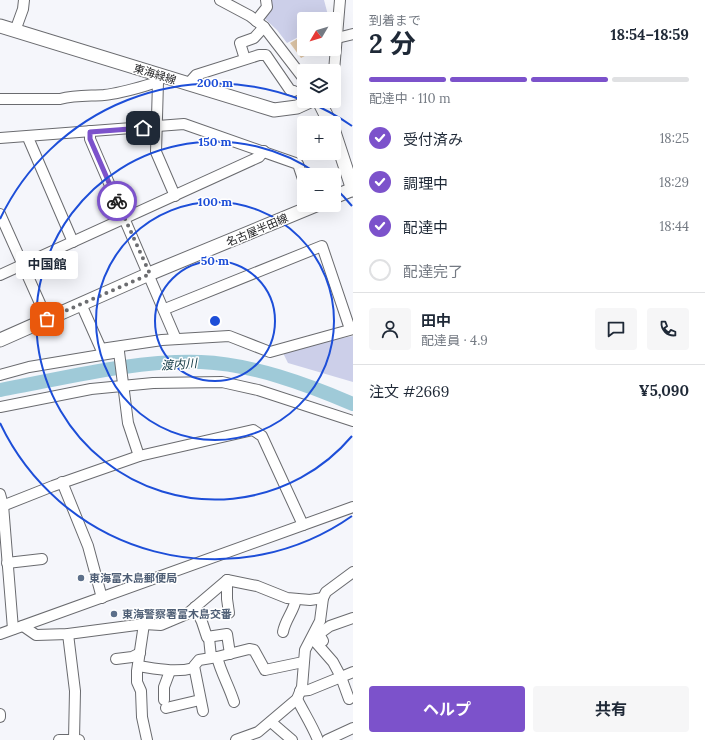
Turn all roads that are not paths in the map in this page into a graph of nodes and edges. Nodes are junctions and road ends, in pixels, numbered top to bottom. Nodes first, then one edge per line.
1 (24, 0) edge
2 (220, 0) edge
3 (266, 0) edge
4 (340, 0) edge
5 (339, 12) edge
6 (260, 24) junction
7 (0, 26) edge
8 (15, 30) junction
9 (353, 34) edge
10 (341, 37) edge
11 (245, 59) junction
12 (297, 70) edge
13 (160, 79) junction
14 (188, 84) junction
15 (294, 92) dead end
16 (0, 99) edge
17 (297, 107) edge
18 (157, 126) junction
19 (90, 132) junction
20 (29, 136) junction
21 (0, 138) edge
22 (264, 151) junction
23 (341, 153) edge
24 (299, 168) edge
25 (353, 189) edge
26 (341, 194) edge
27 (175, 196) junction
28 (299, 212) edge
29 (0, 214) edge
30 (125, 218) junction
31 (73, 242) junction
32 (22, 265) junction
33 (150, 274) junction
34 (0, 275) edge
35 (81, 304) junction
36 (165, 309) junction
37 (47, 319) junction
38 (351, 329) edge
39 (176, 339) junction
40 (0, 340) edge
41 (162, 340) junction
42 (119, 352) junction
43 (0, 375) edge
44 (122, 383) junction
45 (0, 407) edge
46 (353, 421) edge
47 (139, 456) junction
48 (62, 482) junction
49 (0, 494) edge
50 (1, 506) edge
51 (353, 507) edge
52 (303, 525) junction
53 (42, 559) dead end
54 (7, 563) junction
55 (352, 575) edge
56 (227, 580) junction
57 (102, 598) junction
58 (323, 598) junction
59 (296, 599) junction
60 (195, 607) junction
61 (229, 613) dead end
62 (353, 618) edge
63 (144, 624) junction
64 (23, 626) junction
65 (13, 629) junction
66 (283, 632) dead end
67 (0, 634) edge
68 (68, 634) junction
69 (209, 638) junction
70 (312, 638) junction
71 (321, 649) junction
72 (140, 653) junction
73 (230, 654) junction
74 (214, 657) junction
75 (116, 659) dead end
76 (303, 662) junction
77 (138, 666) junction
78 (194, 668) junction
79 (170, 671) junction
80 (353, 672) edge
81 (341, 677) junction
82 (298, 695) junction
83 (200, 700) junction
84 (352, 701) edge
85 (234, 702) dead end
86 (203, 711) dead end
87 (271, 722) junction
88 (353, 728) edge
89 (59, 740) edge
90 (76, 740) edge
91 (147, 740) edge
92 (236, 740) edge
93 (292, 740) edge
94 (318, 740) edge
95 (327, 740) edge

1 - 8 street
2 - 6 street
3 - 6 street
4 - 5 street
6 - 11 street
6 - 12 street
7 - 8 main road, 東海緑線
8 - 13 main road, 東海緑線
9 - 10 street
11 - 14 street
11 - 15 street
13 - 14 main road, 東海緑線
13 - 16 street
13 - 18 street
14 - 17 main road, 東海緑線
18 - 19 street
18 - 22 street
18 - 27 street
19 - 20 street
19 - 30 street
20 - 21 street
20 - 31 street
22 - 24 street
22 - 27 street
23 - 25 main road
25 - 26 main road
27 - 30 street
28 - 33 main road, 名古屋半田線
29 - 32 street
30 - 31 street
30 - 33 street
31 - 32 street
32 - 34 street
32 - 37 street
33 - 35 main road, 名古屋半田線
33 - 36 street
35 - 37 main road, 名古屋半田線
35 - 41 street
36 - 38 street
36 - 39 street
37 - 40 main road, 名古屋半田線
38 - 39 street
39 - 41 street
41 - 42 street
42 - 43 street
42 - 44 street
44 - 45 street
44 - 46 street
44 - 47 street
47 - 48 street
47 - 52 street
48 - 50 street
48 - 57 street
49 - 50 street
50 - 54 street
51 - 52 street
52 - 57 street
53 - 54 street
54 - 65 street
55 - 58 street
56 - 59 street
56 - 60 street
56 - 61 street
57 - 64 street
58 - 59 street
58 - 70 street
59 - 66 street
60 - 63 street
60 - 69 street
62 - 71 street
63 - 68 street
63 - 72 street
64 - 65 street
64 - 68 street
65 - 67 street
68 - 90 street
69 - 73 street
69 - 74 street
70 - 71 street
70 - 76 street
71 - 81 street
72 - 75 street
72 - 77 street
73 - 74 street
73 - 76 street
74 - 78 street
74 - 85 street
76 - 82 street
77 - 79 street
77 - 91 street
78 - 79 street
78 - 83 street
79 - 83 street
80 - 81 street
81 - 82 street
81 - 84 street
82 - 87 street
82 - 94 street
83 - 86 street
87 - 92 street
87 - 93 street
88 - 95 street
89 - 90 street

